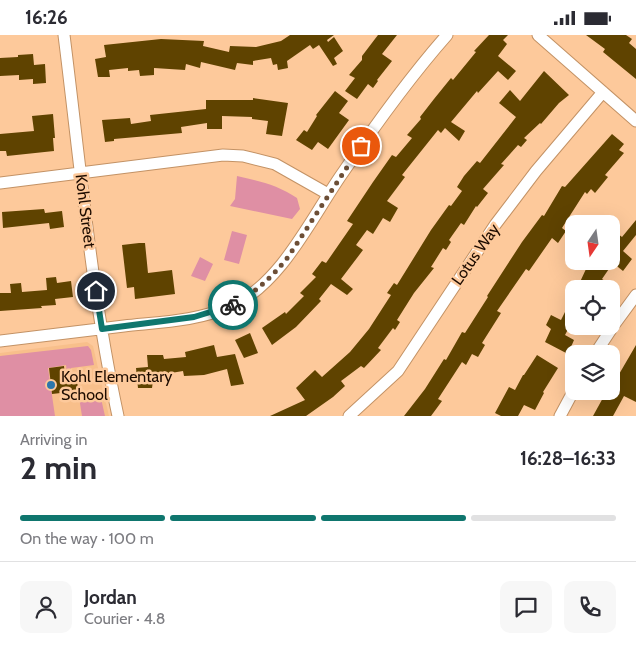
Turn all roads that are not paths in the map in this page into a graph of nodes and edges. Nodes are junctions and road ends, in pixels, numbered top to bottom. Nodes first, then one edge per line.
1 (64, 35) edge
2 (447, 35) edge
3 (538, 35) edge
4 (603, 92) junction
5 (636, 121) edge
6 (81, 173) junction
7 (0, 183) edge
8 (328, 194) junction
9 (636, 295) edge
10 (102, 329) junction
11 (0, 341) edge
12 (601, 345) edge
13 (569, 400) edge
14 (118, 416) edge
15 (349, 416) edge
16 (560, 416) edge

1 - 6 street, Kohl Street
2 - 8 street
3 - 4 street
4 - 5 street
4 - 15 street, Lotus Way
6 - 7 street
6 - 8 street
6 - 10 street, Kohl Street
8 - 10 street
9 - 12 street
10 - 11 street
10 - 14 street, Kohl Street
13 - 16 street

